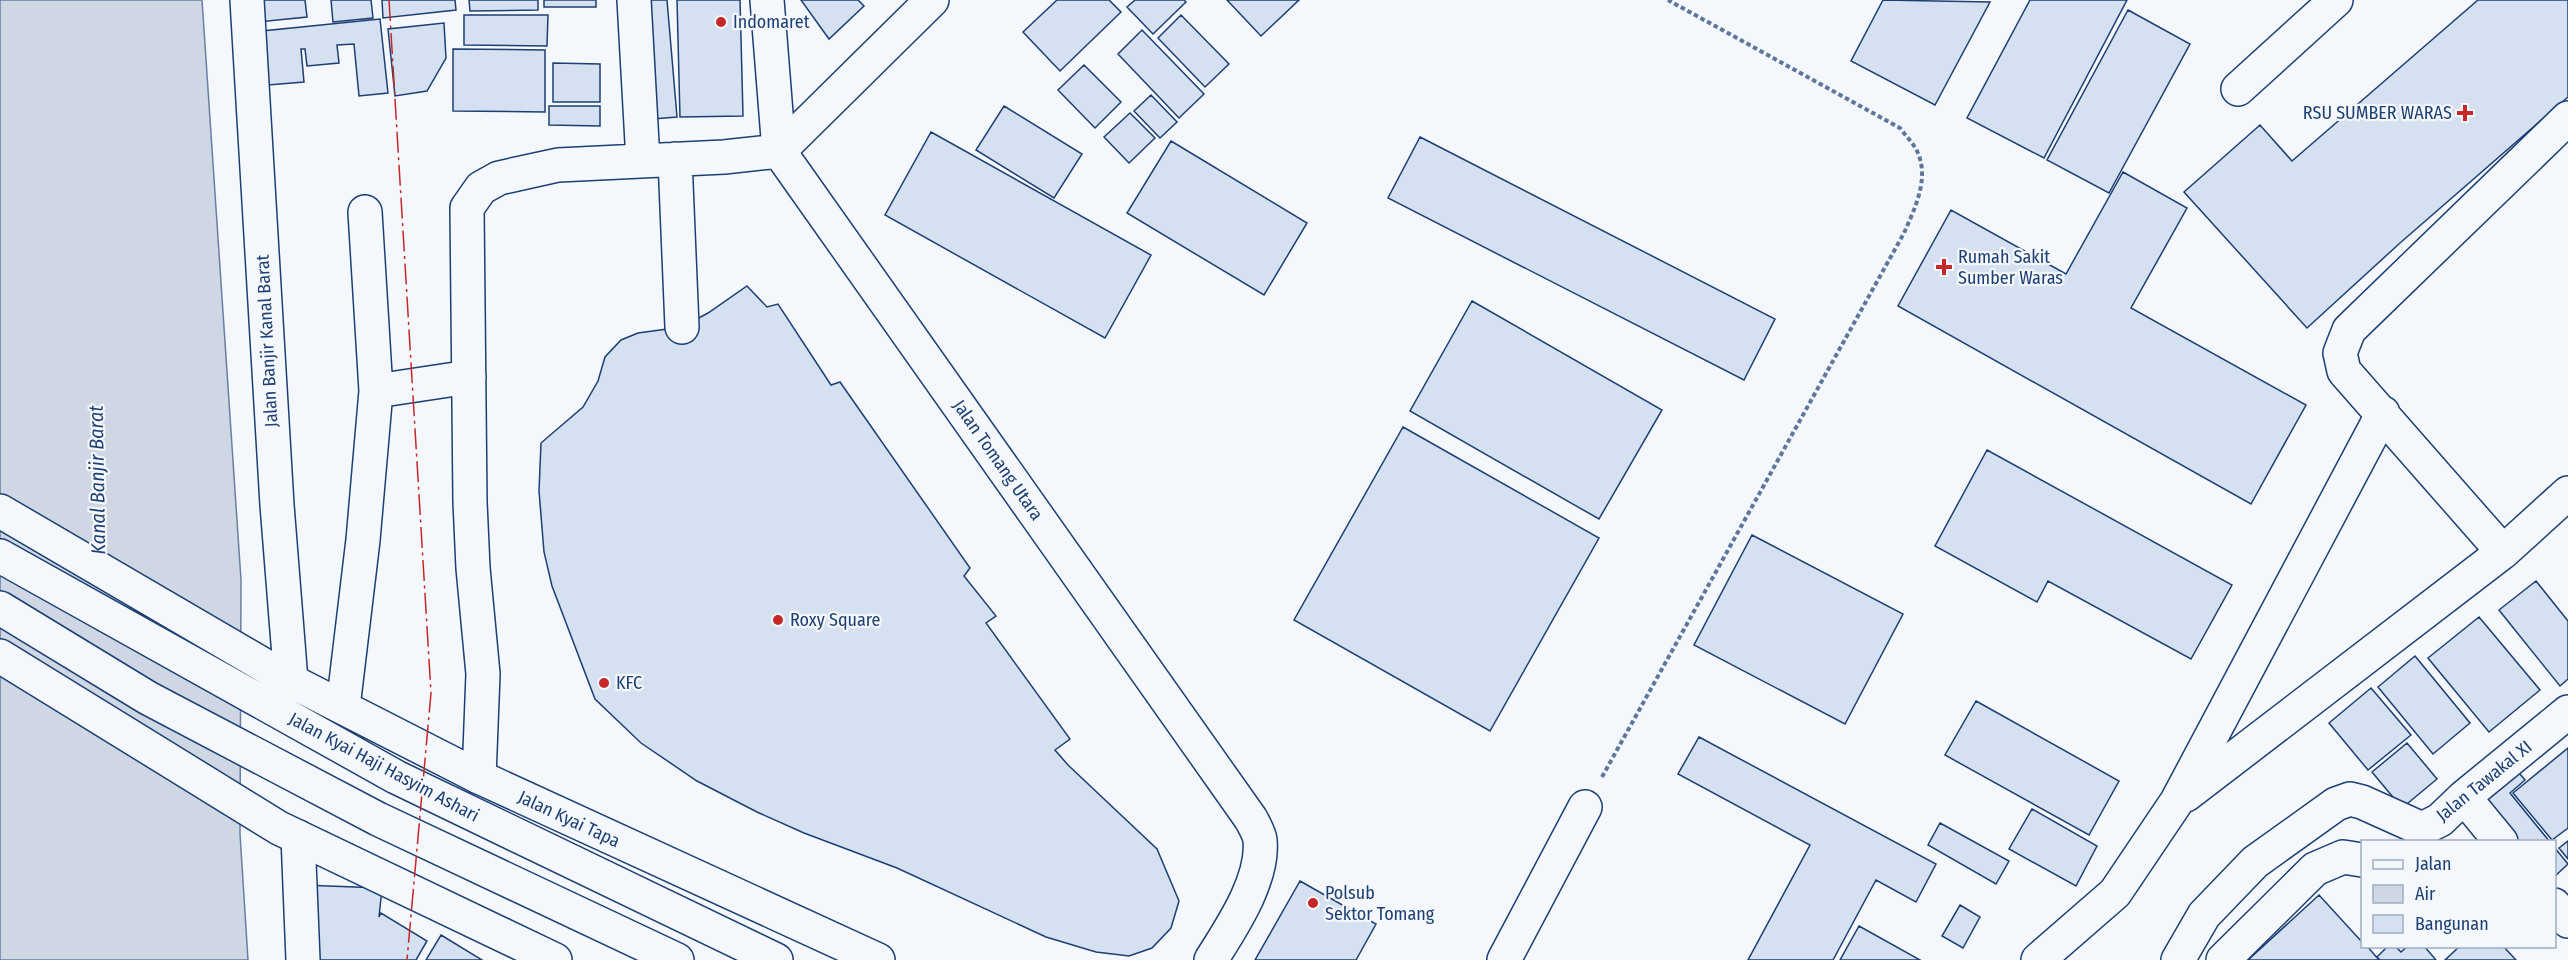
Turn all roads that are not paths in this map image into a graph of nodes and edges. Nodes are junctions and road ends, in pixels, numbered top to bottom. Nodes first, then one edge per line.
1 (247, 0) edge
2 (634, 0) edge
3 (767, 0) edge
4 (932, 0) edge
5 (2336, 0) edge
6 (2238, 89) dead end
7 (2568, 118) edge
8 (779, 151) junction
9 (659, 160) junction
10 (365, 212) dead end
11 (682, 327) dead end
12 (469, 377) junction
13 (376, 391) junction
14 (2383, 413) junction
15 (2568, 493) edge
16 (0, 511) edge
17 (2503, 552) junction
18 (0, 556) edge
19 (0, 608) edge
20 (0, 656) edge
21 (279, 674) junction
22 (343, 707) junction
23 (2568, 712) edge
24 (479, 777) junction
25 (2464, 797) junction
26 (2177, 801) junction
27 (1585, 807) road end
28 (289, 833) junction
29 (2499, 840) edge
30 (2361, 860) edge
31 (2556, 907) edge
32 (2568, 921) edge
33 (303, 960) edge
34 (555, 960) edge
35 (677, 960) edge
36 (776, 960) edge
37 (878, 960) edge
38 (1211, 960) edge
39 (1504, 960) edge
40 (2038, 960) edge
41 (2178, 960) edge
42 (2223, 960) edge

1 - 21 main road, Jalan Banjir Kanal Barat
2 - 9 main road
3 - 8 main road
4 - 8 main road
5 - 6 main road
7 - 14 main road
8 - 9 main road
8 - 38 main road, Jalan Tomang Utara
9 - 11 main road
9 - 12 main road
10 - 13 main road
12 - 13 main road
12 - 24 main road
13 - 22 main road
14 - 17 main road
14 - 26 main road
15 - 17 main road
16 - 21 main road
17 - 26 main road
18 - 36 main road, Jalan Kyai Haji Hasyim Ashari
19 - 35 main road
20 - 28 main road
21 - 22 main road, Jalan Kyai Tapa
22 - 24 main road, Jalan Kyai Tapa
23 - 25 main road, Jalan Tawakal XI
24 - 37 main road, Jalan Kyai Tapa
25 - 29 main road
25 - 41 main road, Jalan Tawakal XI
26 - 40 main road
27 - 39 main road
28 - 33 main road
28 - 34 main road
30 - 42 main road
31 - 32 main road

